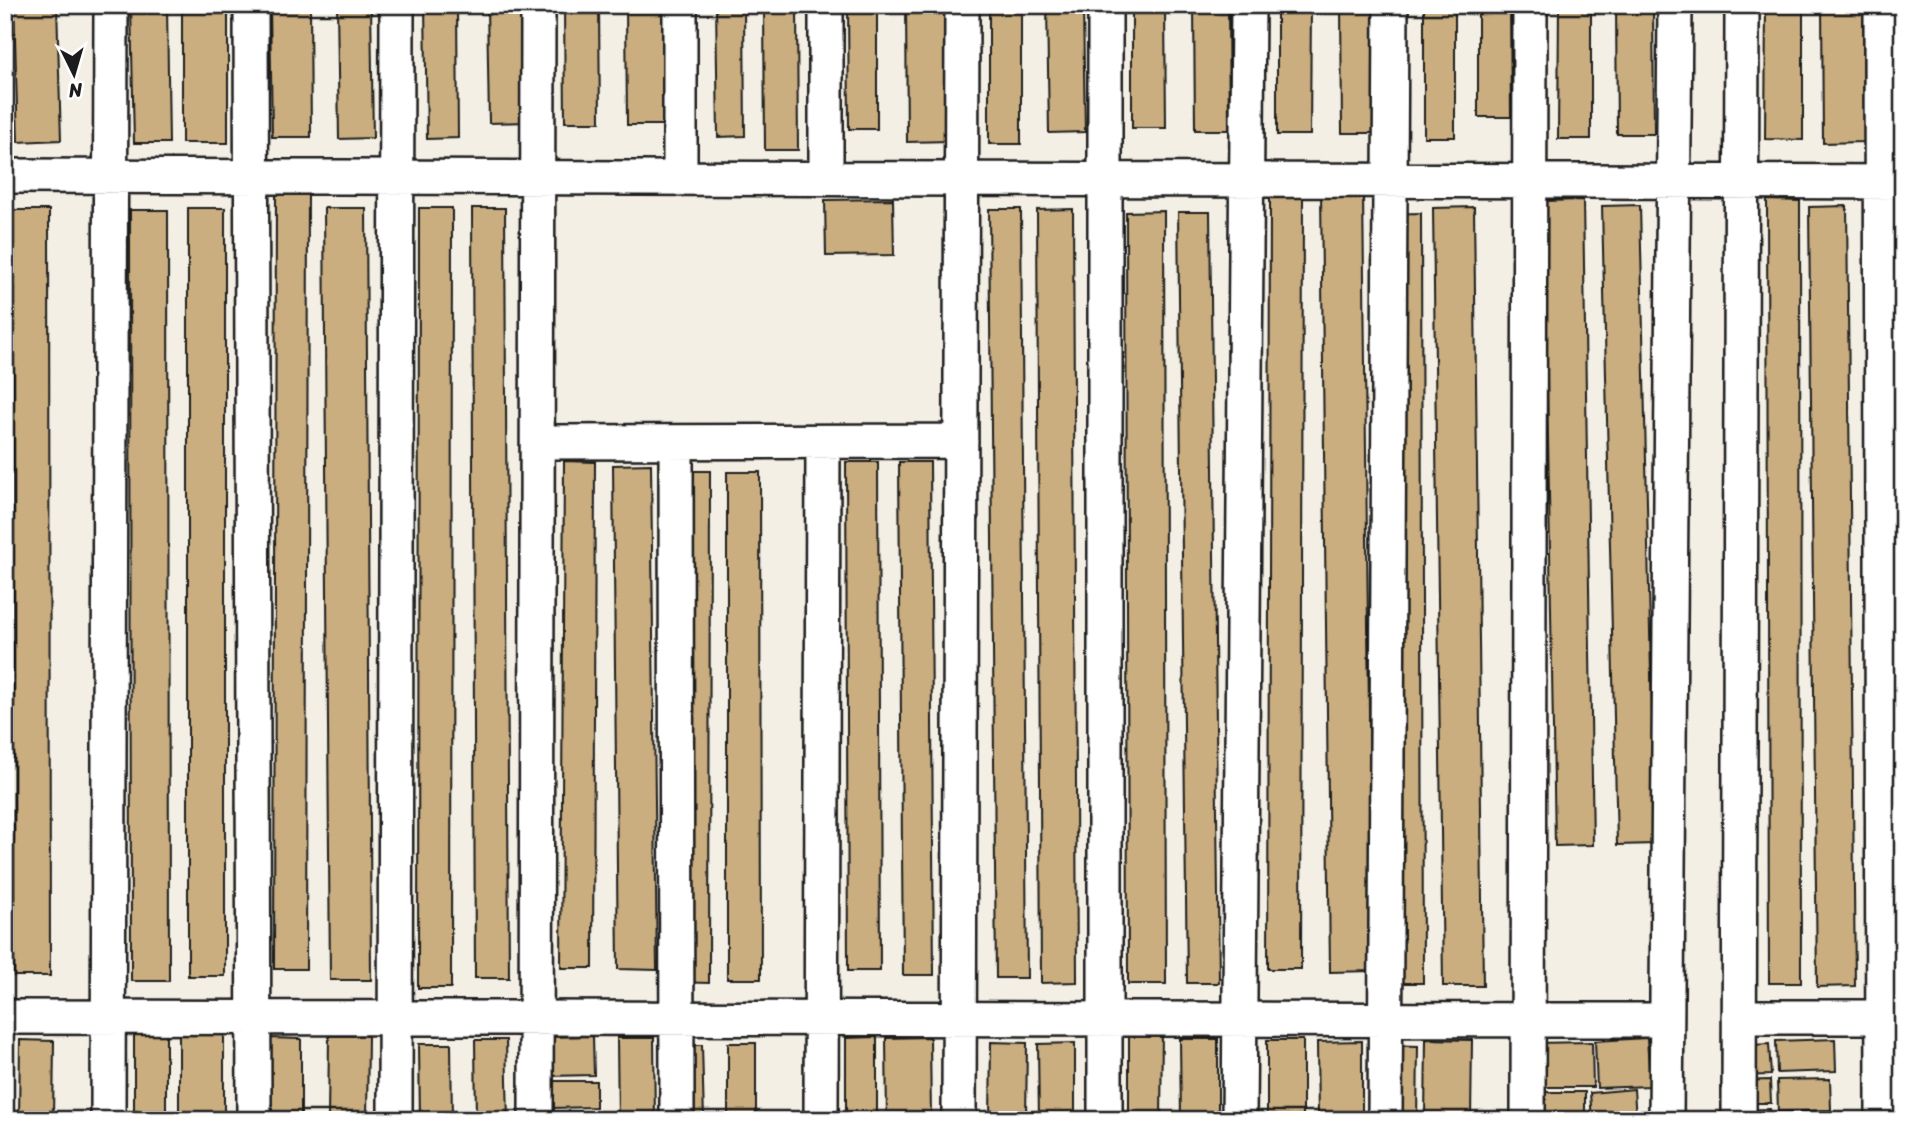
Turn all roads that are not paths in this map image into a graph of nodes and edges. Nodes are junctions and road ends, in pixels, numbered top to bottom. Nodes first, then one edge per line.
1 (111, 5) edge
2 (251, 5) edge
3 (397, 5) edge
4 (538, 5) edge
5 (680, 5) edge
6 (825, 5) edge
7 (962, 5) edge
8 (1105, 5) edge
9 (1248, 5) edge
10 (1391, 5) edge
11 (1530, 5) edge
12 (1675, 5) edge
13 (1742, 5) edge
14 (1881, 5) edge
15 (5, 176) edge
16 (110, 177) junction
17 (252, 178) junction
18 (397, 178) junction
19 (538, 178) junction
20 (680, 179) junction
21 (826, 179) junction
22 (962, 179) junction
23 (1105, 180) junction
24 (1247, 180) junction
25 (1390, 180) junction
26 (1530, 181) junction
27 (1675, 181) junction
28 (1741, 181) junction
29 (1892, 182) edge
30 (961, 441) junction
31 (538, 442) junction
32 (677, 442) junction
33 (823, 442) junction
34 (5, 1017) edge
35 (109, 1017) junction
36 (1739, 1017) junction
37 (1893, 1017) edge
38 (253, 1018) junction
39 (395, 1018) junction
40 (537, 1018) junction
41 (677, 1018) junction
42 (821, 1018) junction
43 (959, 1019) junction
44 (1105, 1019) junction
45 (1240, 1019) junction
46 (1385, 1020) junction
47 (1528, 1020) junction
48 (1666, 1020) junction
49 (108, 1120) edge
50 (254, 1120) edge
51 (394, 1120) edge
52 (537, 1120) edge
53 (677, 1120) edge
54 (821, 1120) edge
55 (959, 1120) edge
56 (1105, 1120) edge
57 (1239, 1120) edge
58 (1385, 1120) edge
59 (1528, 1120) edge
60 (1666, 1120) edge
61 (1738, 1120) edge
62 (1883, 1120) edge

1 - 16 street
2 - 17 street
3 - 18 street
4 - 19 street
5 - 20 street
6 - 21 street
7 - 22 street
8 - 23 street
9 - 24 street
10 - 25 street
11 - 26 street
12 - 27 street
13 - 28 street
14 - 29 street
15 - 16 street
16 - 17 street
16 - 35 street
17 - 18 street
17 - 38 street
18 - 19 street
18 - 39 street
19 - 20 street
19 - 31 street
20 - 21 street
21 - 22 street
22 - 23 street
22 - 30 street
23 - 24 street
23 - 44 street
24 - 25 street
24 - 45 street
25 - 26 street
25 - 46 street
26 - 27 street
26 - 47 street
27 - 28 street
27 - 48 street
28 - 29 street
28 - 36 street
29 - 37 street
30 - 33 street
30 - 43 street
31 - 32 street
31 - 40 street
32 - 33 street
32 - 41 street
33 - 42 street
34 - 35 street
35 - 38 street
35 - 49 street
36 - 37 street
36 - 61 street
37 - 62 street
38 - 39 street
38 - 50 street
39 - 40 street
39 - 51 street
40 - 41 street
40 - 52 street
41 - 42 street
41 - 53 street
42 - 43 street
42 - 54 street
43 - 44 street
43 - 55 street
44 - 45 street
44 - 56 street
45 - 46 street
45 - 57 street
46 - 47 street
46 - 58 street
47 - 48 street
47 - 59 street
48 - 60 street

